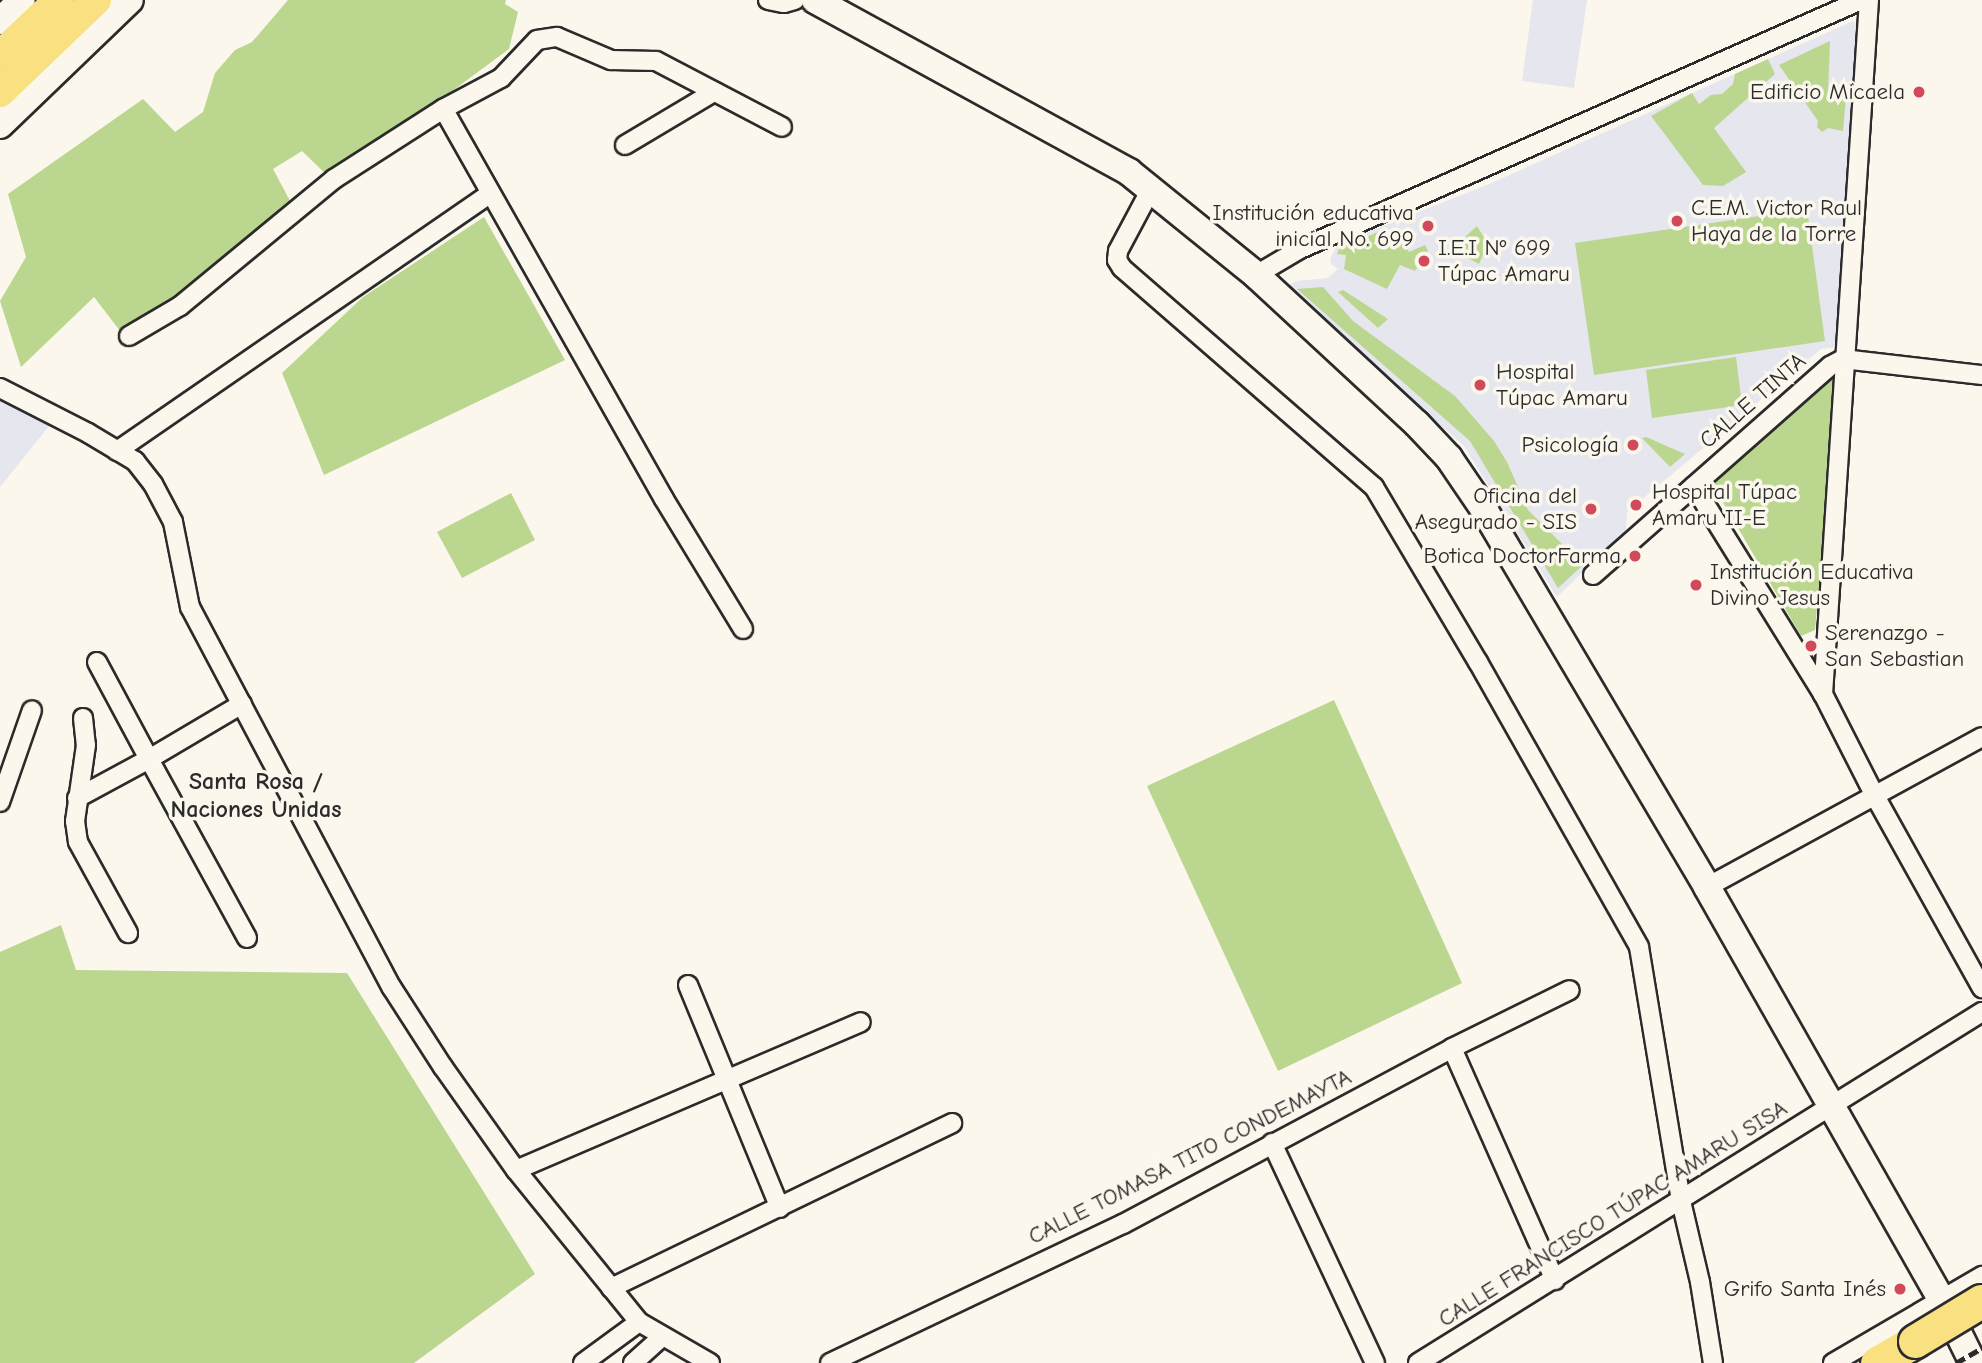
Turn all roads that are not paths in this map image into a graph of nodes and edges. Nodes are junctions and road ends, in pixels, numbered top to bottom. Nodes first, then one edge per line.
1 (22, 0) edge
2 (59, 0) edge
3 (96, 0) edge
4 (130, 0) edge
5 (768, 0) edge
6 (795, 0) edge
7 (816, 0) edge
8 (1861, 0) edge
9 (1869, 0) edge
10 (0, 21) edge
11 (0, 56) edge
12 (0, 92) edge
13 (714, 92) junction
14 (443, 109) junction
15 (0, 125) edge
16 (782, 127) dead end
17 (625, 145) dead end
18 (1151, 189) junction
19 (490, 194) junction
20 (1255, 275) junction
21 (129, 336) dead end
22 (1843, 359) junction
23 (1982, 375) edge
24 (0, 387) edge
25 (117, 451) junction
26 (1694, 486) junction
27 (1593, 575) dead end
28 (743, 629) dead end
29 (97, 662) dead end
30 (1823, 694) junction
31 (242, 704) junction
32 (32, 710) dead end
33 (83, 718) dead end
34 (1982, 737) edge
35 (149, 759) junction
36 (1875, 796) junction
37 (77, 798) junction
38 (0, 802) edge
39 (1707, 887) junction
40 (128, 933) dead end
41 (247, 937) dead end
42 (688, 985) dead end
43 (1982, 988) edge
44 (1570, 990) dead end
45 (1982, 1012) edge
46 (861, 1022) dead end
47 (1452, 1048) junction
48 (729, 1078) junction
49 (1834, 1106) junction
50 (952, 1123) dead end
51 (1272, 1143) junction
52 (516, 1170) junction
53 (1681, 1201) junction
54 (780, 1208) junction
55 (1982, 1276) edge
56 (1555, 1280) junction
57 (611, 1288) junction
58 (1942, 1300) junction
59 (1982, 1301) edge
60 (639, 1322) junction
61 (1982, 1326) edge
62 (662, 1337) junction
63 (1916, 1347) edge
64 (583, 1363) edge
65 (634, 1363) edge
66 (710, 1363) edge
67 (830, 1363) edge
68 (1375, 1363) edge
69 (1419, 1363) edge
70 (1713, 1363) edge
71 (1833, 1363) edge
72 (1877, 1363) edge
73 (1973, 1363) edge

1 - 10 main road
2 - 11 main road
3 - 12 main road
4 - 15 main road
5 - 6 street
7 - 18 main road
8 - 20 street
9 - 22 street
13 - 14 street
13 - 16 street
13 - 17 street
14 - 19 street
14 - 21 street
18 - 20 main road
18 - 53 street
19 - 25 street
19 - 28 street
20 - 39 main road
22 - 23 street, CALLE TINTA
22 - 26 street, CALLE TINTA
22 - 30 street
24 - 25 street
25 - 31 street
26 - 27 street, CALLE TINTA
26 - 30 street
29 - 35 street
30 - 36 street
31 - 35 street
31 - 52 street
32 - 38 street
33 - 37 street
34 - 36 street
35 - 37 street
35 - 41 street
36 - 39 street
36 - 43 street
37 - 40 street
39 - 49 main road
42 - 48 street
44 - 47 street, CALLE TOMASA TITO CONDEMAYTA
45 - 49 street, CALLE FRANCISCO TÚPAC AMARU SISA
46 - 48 street
47 - 51 street, CALLE TOMASA TITO CONDEMAYTA
47 - 56 street
48 - 52 street
48 - 54 street
49 - 53 street, CALLE FRANCISCO TÚPAC AMARU SISA
49 - 58 main road
50 - 54 street
51 - 67 street, CALLE TOMASA TITO CONDEMAYTA
51 - 68 street
52 - 57 street
53 - 56 street, CALLE FRANCISCO TÚPAC AMARU SISA
53 - 70 street
54 - 57 street
55 - 58 street
56 - 69 street, CALLE FRANCISCO TÚPAC AMARU SISA
57 - 60 street
58 - 63 street
58 - 73 main road
59 - 63 highway, bridge
60 - 62 street
60 - 64 street
61 - 63 highway
62 - 65 street
62 - 66 street
63 - 71 street
63 - 72 highway

